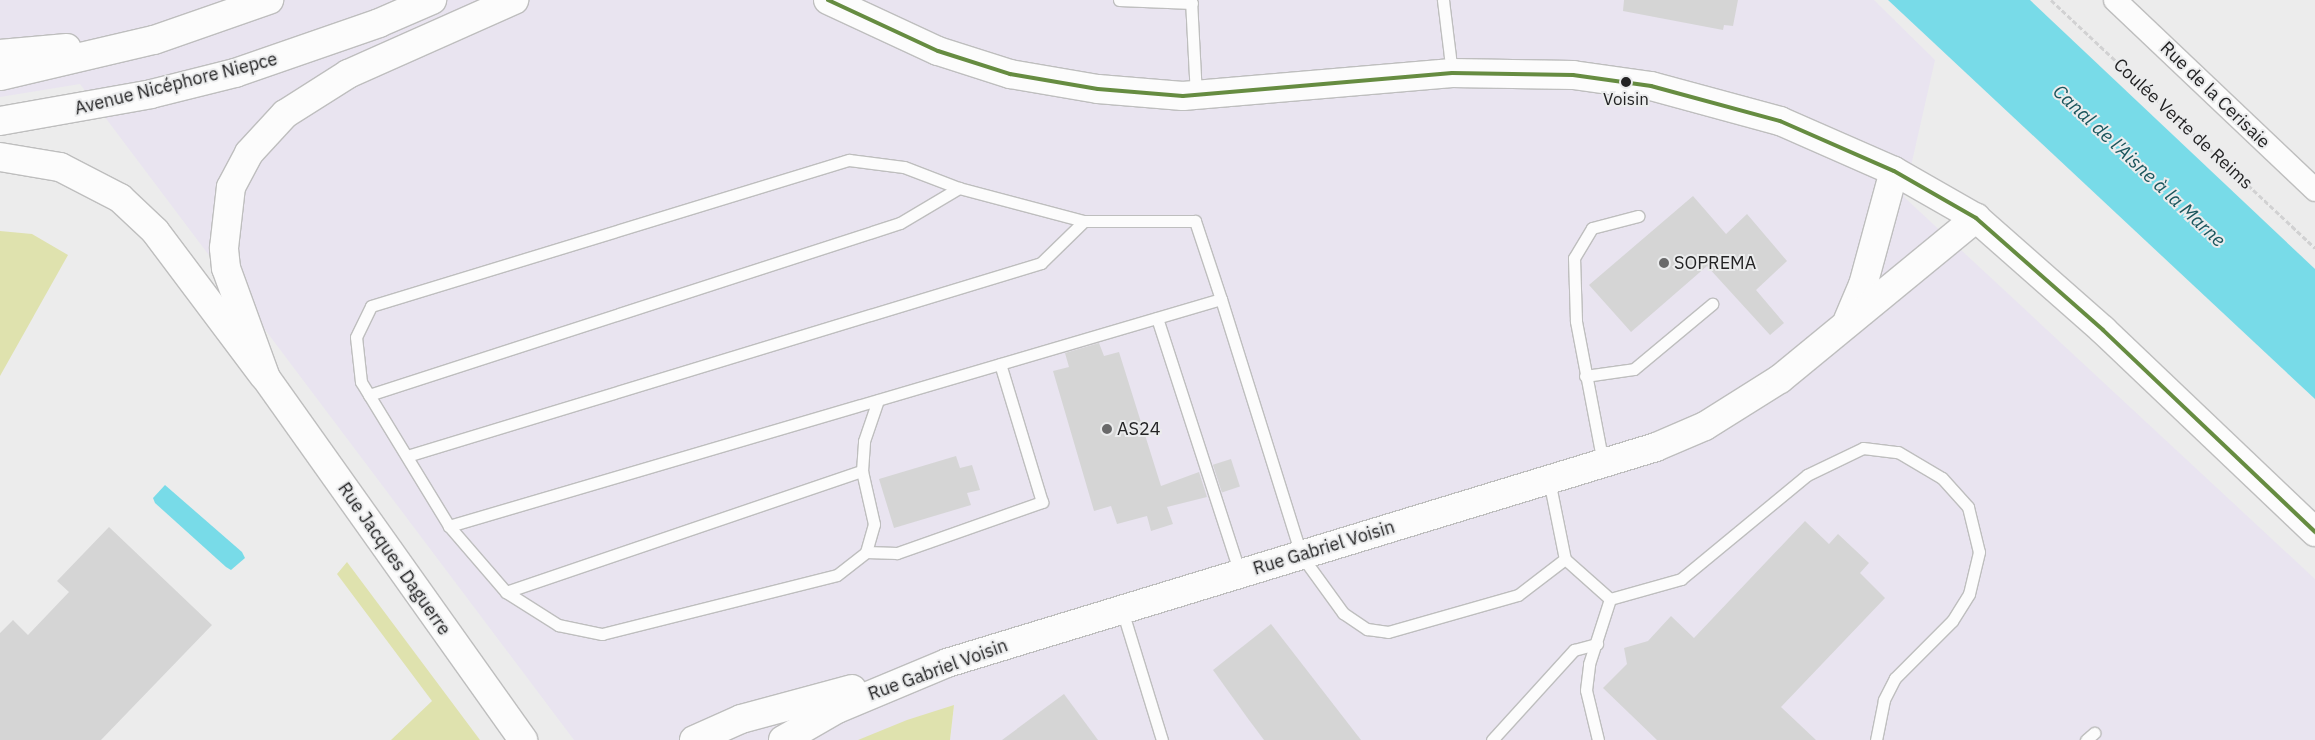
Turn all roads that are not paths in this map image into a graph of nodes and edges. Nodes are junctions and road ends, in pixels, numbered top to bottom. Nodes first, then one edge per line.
1 (269, 0) edge
2 (432, 0) edge
3 (514, 0) edge
4 (828, 0) edge
5 (1124, 0) edge
6 (1443, 0) edge
7 (2115, 0) edge
8 (1191, 2) edge
9 (154, 40) junction
10 (0, 54) edge
11 (1452, 73) junction
12 (0, 76) edge
13 (1196, 95) junction
14 (0, 121) edge
15 (0, 157) edge
16 (1894, 171) junction
17 (960, 188) junction
18 (2315, 190) edge
19 (1638, 216) dead end
20 (1976, 218) junction
21 (1084, 221) junction
22 (1221, 299) junction
23 (1712, 304) dead end
24 (1157, 318) junction
25 (1846, 324) junction
26 (1000, 364) junction
27 (1585, 376) junction
28 (266, 378) junction
29 (369, 395) junction
30 (878, 400) junction
31 (407, 456) junction
32 (1603, 463) junction
33 (862, 471) junction
34 (1549, 480) junction
35 (450, 526) junction
36 (2315, 532) edge
37 (866, 552) junction
38 (1301, 555) junction
39 (1565, 559) junction
40 (1240, 574) junction
41 (506, 592) junction
42 (1610, 599) junction
43 (1122, 610) junction
44 (1597, 644) junction
45 (947, 663) junction
46 (523, 740) edge
47 (694, 740) edge
48 (783, 740) edge
49 (1162, 740) edge
50 (1492, 740) edge
51 (1598, 740) edge
52 (1876, 740) edge

1 - 9 main road
2 - 14 main road, Avenue Nicéphore Niepce
3 - 28 main road
4 - 13 main road
5 - 8 lane
6 - 11 lane
7 - 18 street, Rue de la Cerisaie
8 - 13 lane
9 - 10 main road
9 - 12 main road
11 - 13 main road
11 - 16 main road
15 - 28 main road
16 - 20 main road
16 - 25 main road, Rue Gabriel Voisin
17 - 21 lane
17 - 29 lane
17 - 29 lane
19 - 27 lane
20 - 25 main road, Rue Gabriel Voisin
20 - 36 main road
21 - 22 lane
21 - 31 lane
22 - 24 lane
22 - 38 lane
23 - 27 lane
24 - 26 lane
24 - 40 lane
25 - 32 main road, Rue Gabriel Voisin
26 - 30 lane
26 - 37 lane
27 - 32 lane
28 - 46 main road, Rue Jacques Daguerre
29 - 31 lane
30 - 33 lane
30 - 35 lane
31 - 35 lane
32 - 34 main road, Rue Gabriel Voisin
33 - 37 lane
33 - 41 lane
34 - 38 main road, Rue Gabriel Voisin
34 - 39 lane
35 - 41 lane
37 - 41 lane
38 - 39 lane
38 - 40 main road, Rue Gabriel Voisin
39 - 42 lane
40 - 43 main road, Rue Gabriel Voisin
42 - 44 lane
42 - 52 lane
43 - 45 main road, Rue Gabriel Voisin
43 - 49 lane
44 - 50 lane
44 - 51 lane
45 - 47 main road
45 - 48 main road, Rue Gabriel Voisin

